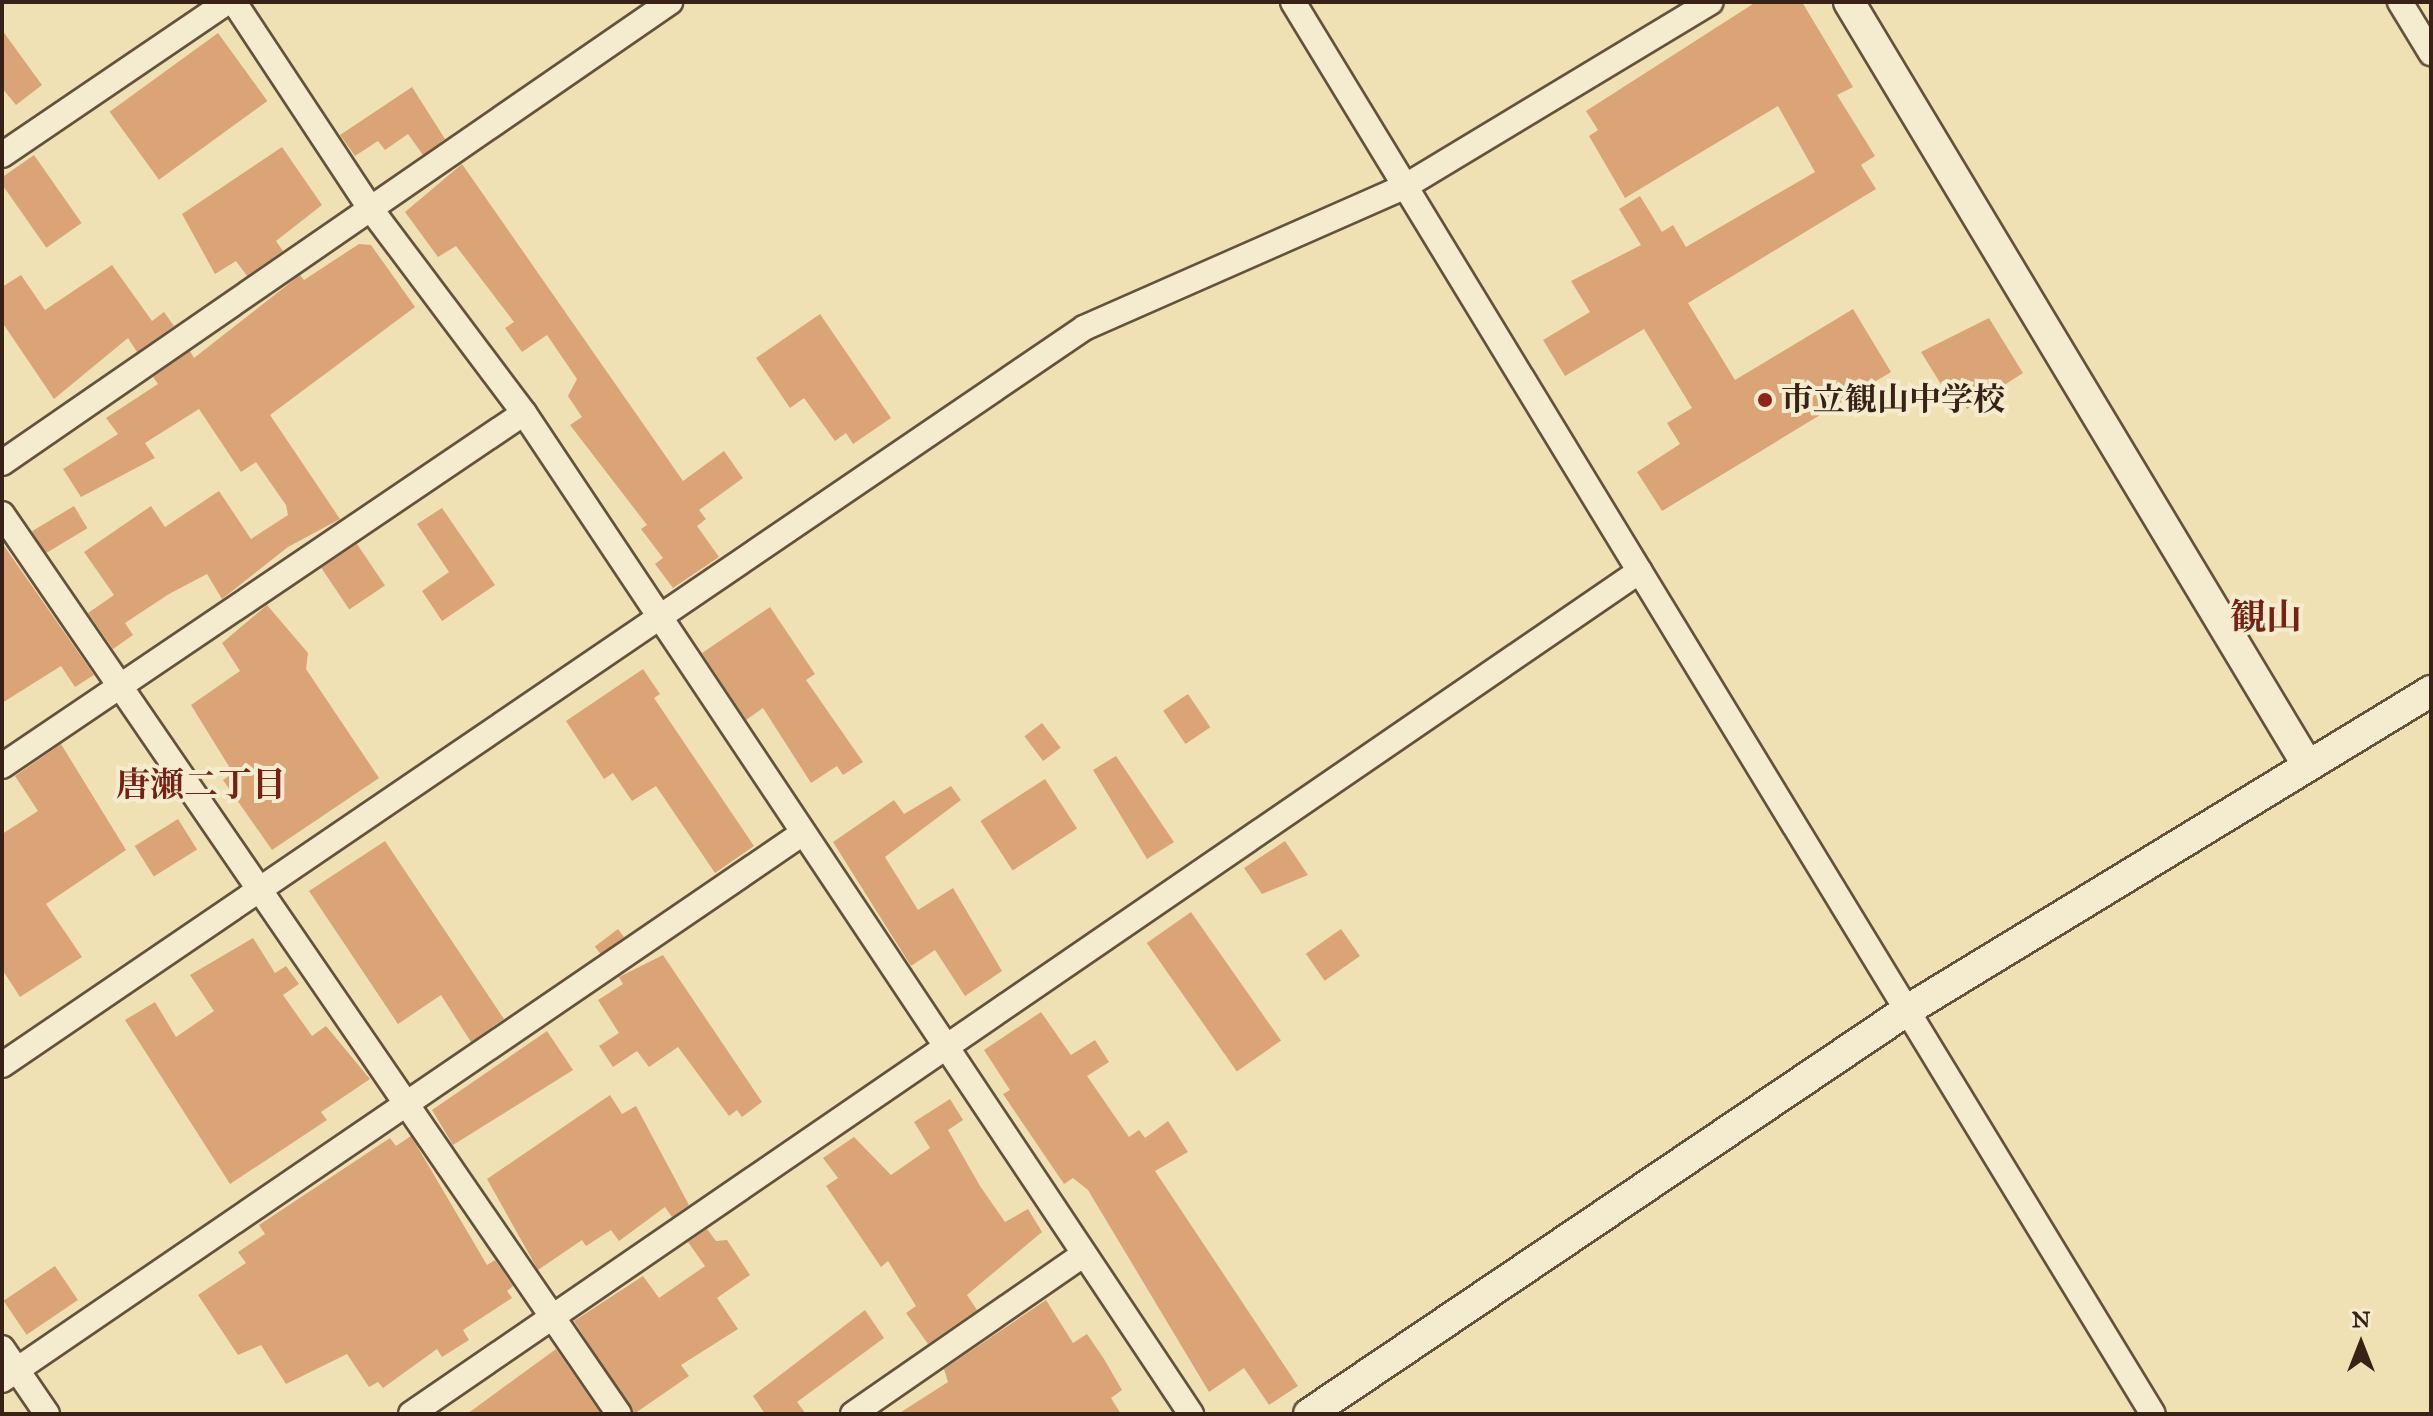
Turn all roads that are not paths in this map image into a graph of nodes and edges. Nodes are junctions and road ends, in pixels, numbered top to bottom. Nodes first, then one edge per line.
1 (227, 2) edge
2 (234, 2) edge
3 (670, 2) edge
4 (1293, 2) edge
5 (1711, 2) edge
6 (1849, 2) edge
7 (2400, 2) edge
8 (2431, 53) edge
9 (2, 155) edge
10 (1404, 187) junction
11 (370, 208) junction
12 (524, 413) junction
13 (2, 463) edge
14 (2, 514) edge
15 (1640, 571) junction
16 (660, 617) junction
17 (117, 689) junction
18 (2431, 691) edge
19 (2, 766) edge
20 (2308, 766) junction
21 (803, 833) junction
22 (258, 890) junction
23 (1906, 1011) junction
24 (948, 1051) junction
25 (2, 1065) edge
26 (405, 1105) junction
27 (1084, 1254) junction
28 (556, 1316) junction
29 (2, 1348) edge
30 (9, 1375) edge
31 (47, 1414) edge
32 (411, 1414) edge
33 (619, 1414) edge
34 (853, 1414) edge
35 (1191, 1414) edge
36 (1309, 1414) edge
37 (2153, 1414) edge

1 - 9 street
2 - 11 street
3 - 11 street
4 - 10 street
5 - 10 street
6 - 20 street
7 - 8 street
10 - 15 street
10 - 16 street
11 - 12 street
11 - 13 street
12 - 16 street
12 - 17 street
14 - 17 street
15 - 23 street
15 - 24 street
16 - 21 street
16 - 22 street
17 - 19 street
17 - 22 street
18 - 20 street
20 - 23 street
21 - 24 street
21 - 26 street
22 - 25 street
22 - 26 street
23 - 36 street
23 - 37 street
24 - 27 street
24 - 28 street
26 - 28 street
26 - 30 street
27 - 34 street
27 - 35 street
28 - 32 street
28 - 33 street
29 - 30 street
30 - 31 street

